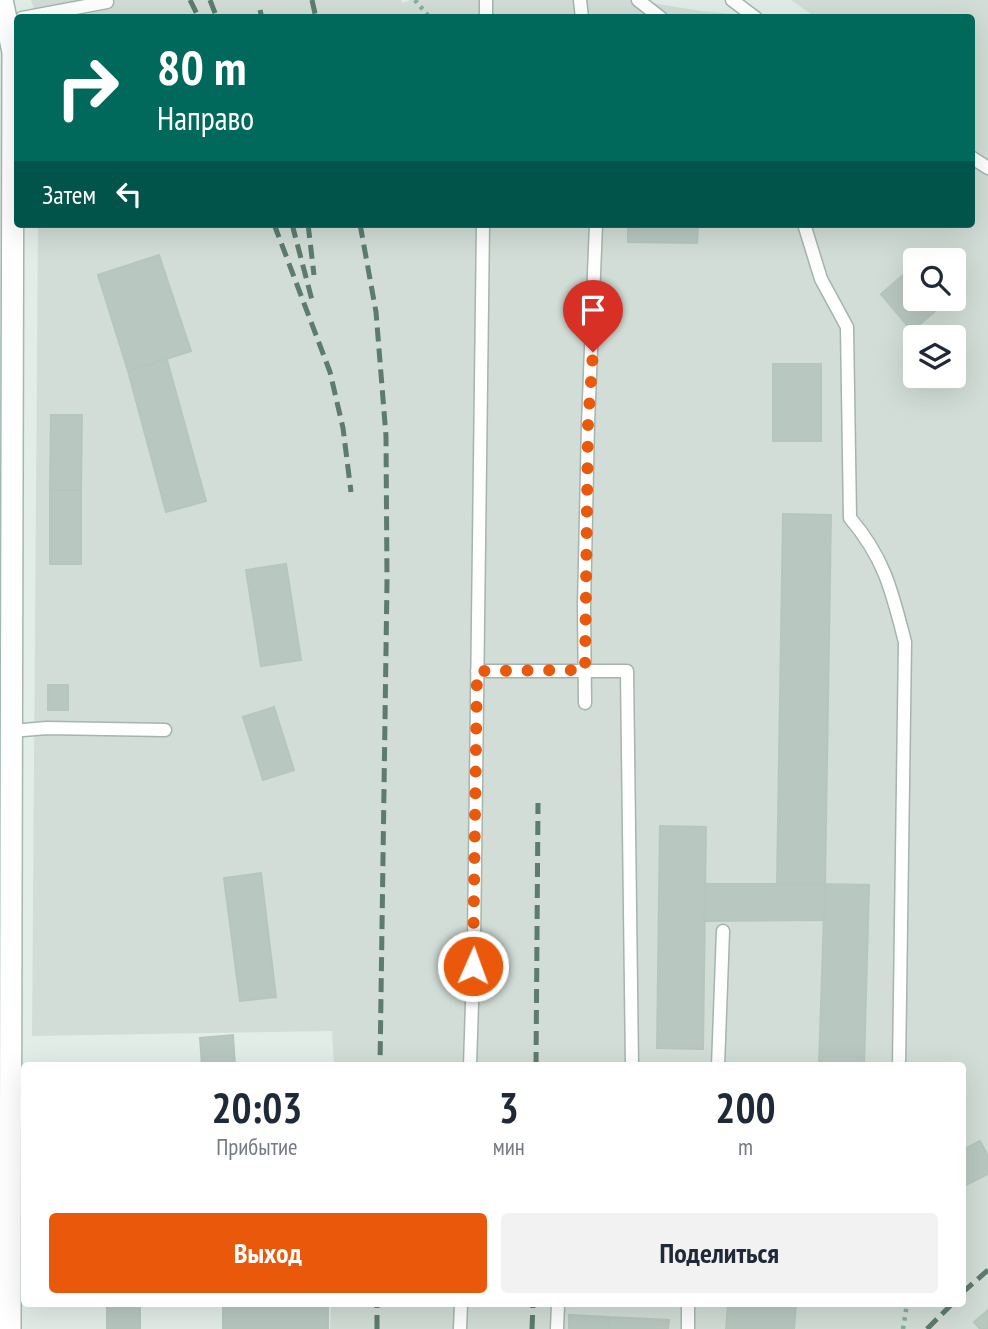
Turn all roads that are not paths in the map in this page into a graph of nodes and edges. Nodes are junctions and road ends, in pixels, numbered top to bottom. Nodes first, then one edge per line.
1 (638, 0) edge
2 (732, 0) edge
3 (107, 2) dead end
4 (12, 14) edge
5 (656, 14) edge
6 (751, 14) edge
7 (6, 54) edge
8 (483, 228) edge
9 (596, 228) edge
10 (805, 228) edge
11 (6, 334) edge
12 (6, 422) edge
13 (6, 575) edge
14 (585, 670) junction
15 (477, 671) junction
16 (6, 697) edge
17 (586, 703) dead end
18 (165, 730) dead end
19 (11, 731) junction
20 (6, 759) edge
21 (723, 931) dead end
22 (470, 1062) edge
23 (632, 1062) edge
24 (718, 1062) edge
25 (899, 1062) edge
26 (5, 1149) edge
27 (17, 1254) edge
28 (461, 1307) edge
29 (558, 1307) edge
30 (688, 1307) edge
31 (10, 1329) edge
32 (460, 1329) edge
33 (557, 1329) edge
34 (688, 1329) edge

1 - 5 lane
2 - 6 lane
3 - 4 lane
4 - 7 main road
7 - 11 main road
8 - 15 lane
9 - 14 lane
10 - 25 lane
11 - 12 main road
12 - 13 main road
13 - 16 main road
14 - 15 lane
14 - 17 lane
14 - 23 lane
15 - 22 lane
16 - 19 main road
18 - 19 lane
19 - 20 main road
20 - 26 main road
21 - 24 lane
26 - 27 main road
27 - 31 main road
28 - 32 lane
29 - 33 lane
30 - 34 lane

